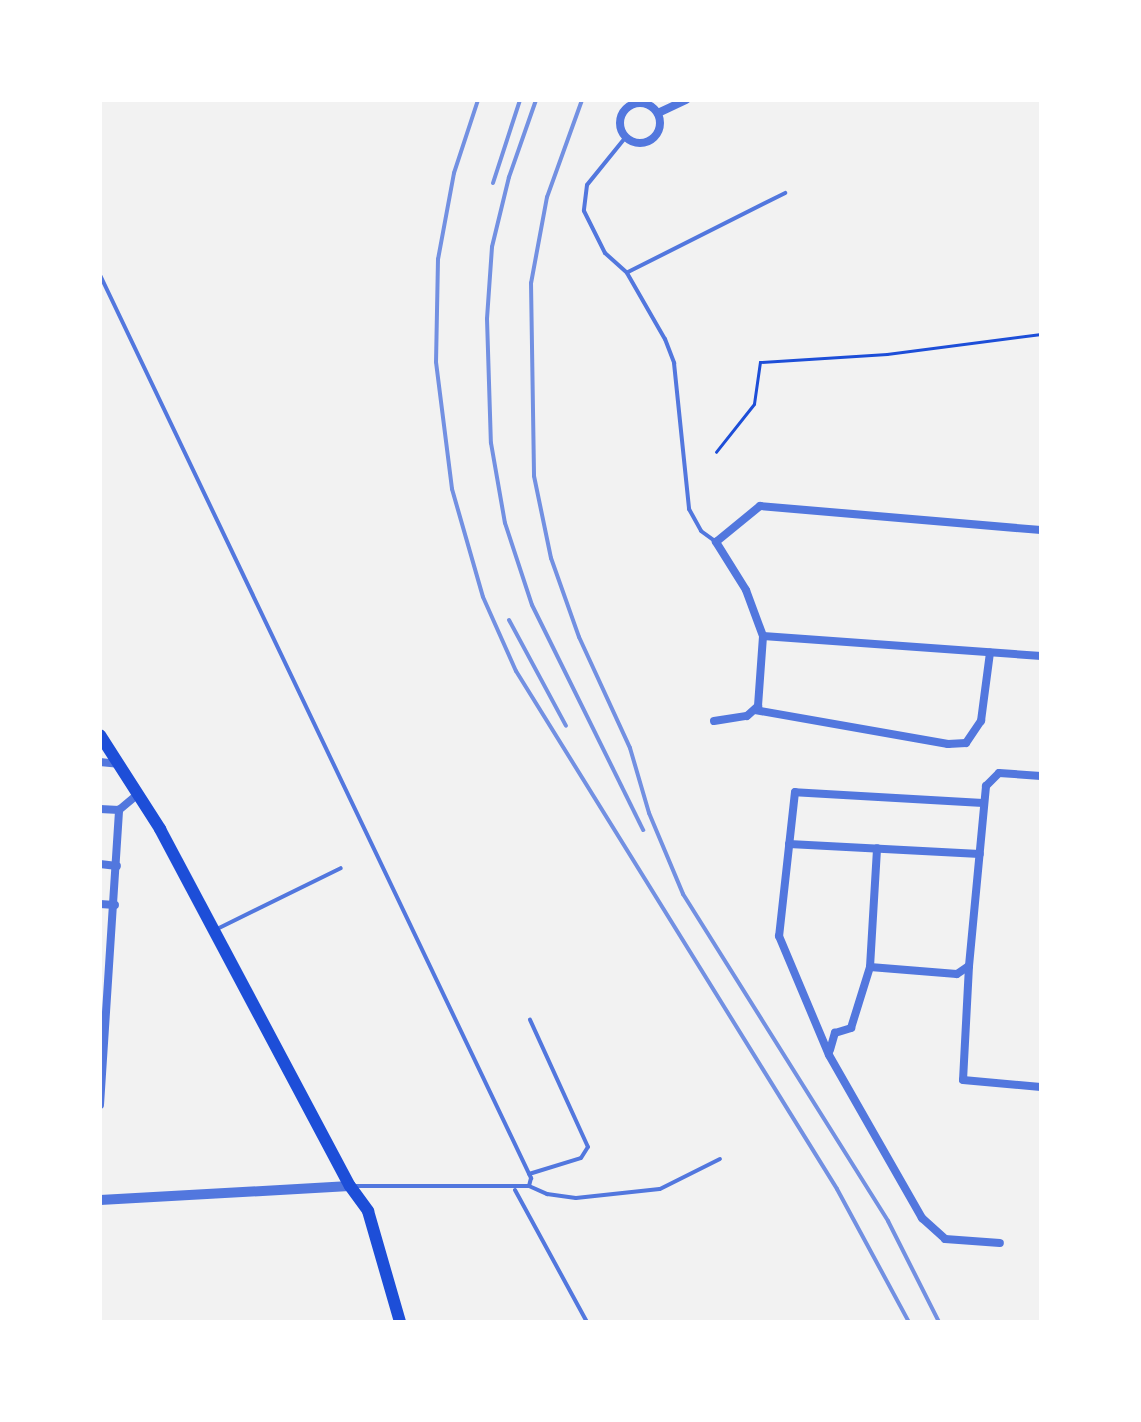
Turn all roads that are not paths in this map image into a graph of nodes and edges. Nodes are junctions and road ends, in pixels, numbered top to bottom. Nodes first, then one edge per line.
1 (686, 100) edge
2 (658, 113) junction
3 (625, 138) junction
4 (784, 193) dead end
5 (627, 273) junction
6 (100, 275) edge
7 (1041, 530) edge
8 (716, 542) junction
9 (763, 636) junction
10 (990, 653) junction
11 (1041, 656) edge
12 (755, 710) junction
13 (714, 721) dead end
14 (100, 735) edge
15 (100, 762) edge
16 (118, 764) junction
17 (1041, 776) edge
18 (137, 795) junction
19 (983, 802) junction
20 (100, 809) edge
21 (119, 810) junction
22 (789, 844) junction
23 (877, 848) junction
24 (980, 854) junction
25 (100, 864) edge
26 (117, 866) junction
27 (341, 868) dead end
28 (100, 904) edge
29 (115, 905) junction
30 (215, 930) junction
31 (100, 948) edge
32 (111, 949) junction
33 (870, 966) junction
34 (969, 966) junction
35 (104, 992) edge
36 (530, 1020) dead end
37 (103, 1032) edge
38 (829, 1055) junction
39 (101, 1073) edge
40 (1041, 1087) edge
41 (100, 1105) edge
42 (720, 1159) dead end
43 (529, 1174) junction
44 (350, 1186) junction
45 (530, 1186) junction
46 (514, 1188) junction
47 (100, 1200) edge
48 (1000, 1243) dead end
49 (400, 1322) edge
50 (587, 1322) edge

1 - 2 street
2 - 3 street
2 - 3 street
3 - 5 lane
4 - 5 lane
5 - 8 lane
6 - 43 lane
7 - 8 street
8 - 9 street
9 - 10 street
9 - 12 street
10 - 11 street
10 - 12 street
12 - 13 street
14 - 16 main road
15 - 16 street
16 - 18 main road
17 - 19 street
18 - 21 street
18 - 30 main road
19 - 22 street
19 - 24 street
20 - 21 street
21 - 26 street
22 - 23 street
22 - 38 street
23 - 24 street
23 - 33 street
24 - 34 street
25 - 26 street
26 - 29 street
27 - 30 lane
28 - 29 street
29 - 32 street
30 - 44 main road
31 - 32 street
32 - 35 street
33 - 34 street
33 - 38 street
34 - 40 street
35 - 37 street
36 - 43 lane
37 - 39 street
38 - 48 street
39 - 41 street
42 - 45 lane
43 - 45 lane
44 - 46 lane
44 - 47 street
44 - 49 main road
45 - 46 lane
46 - 50 lane

